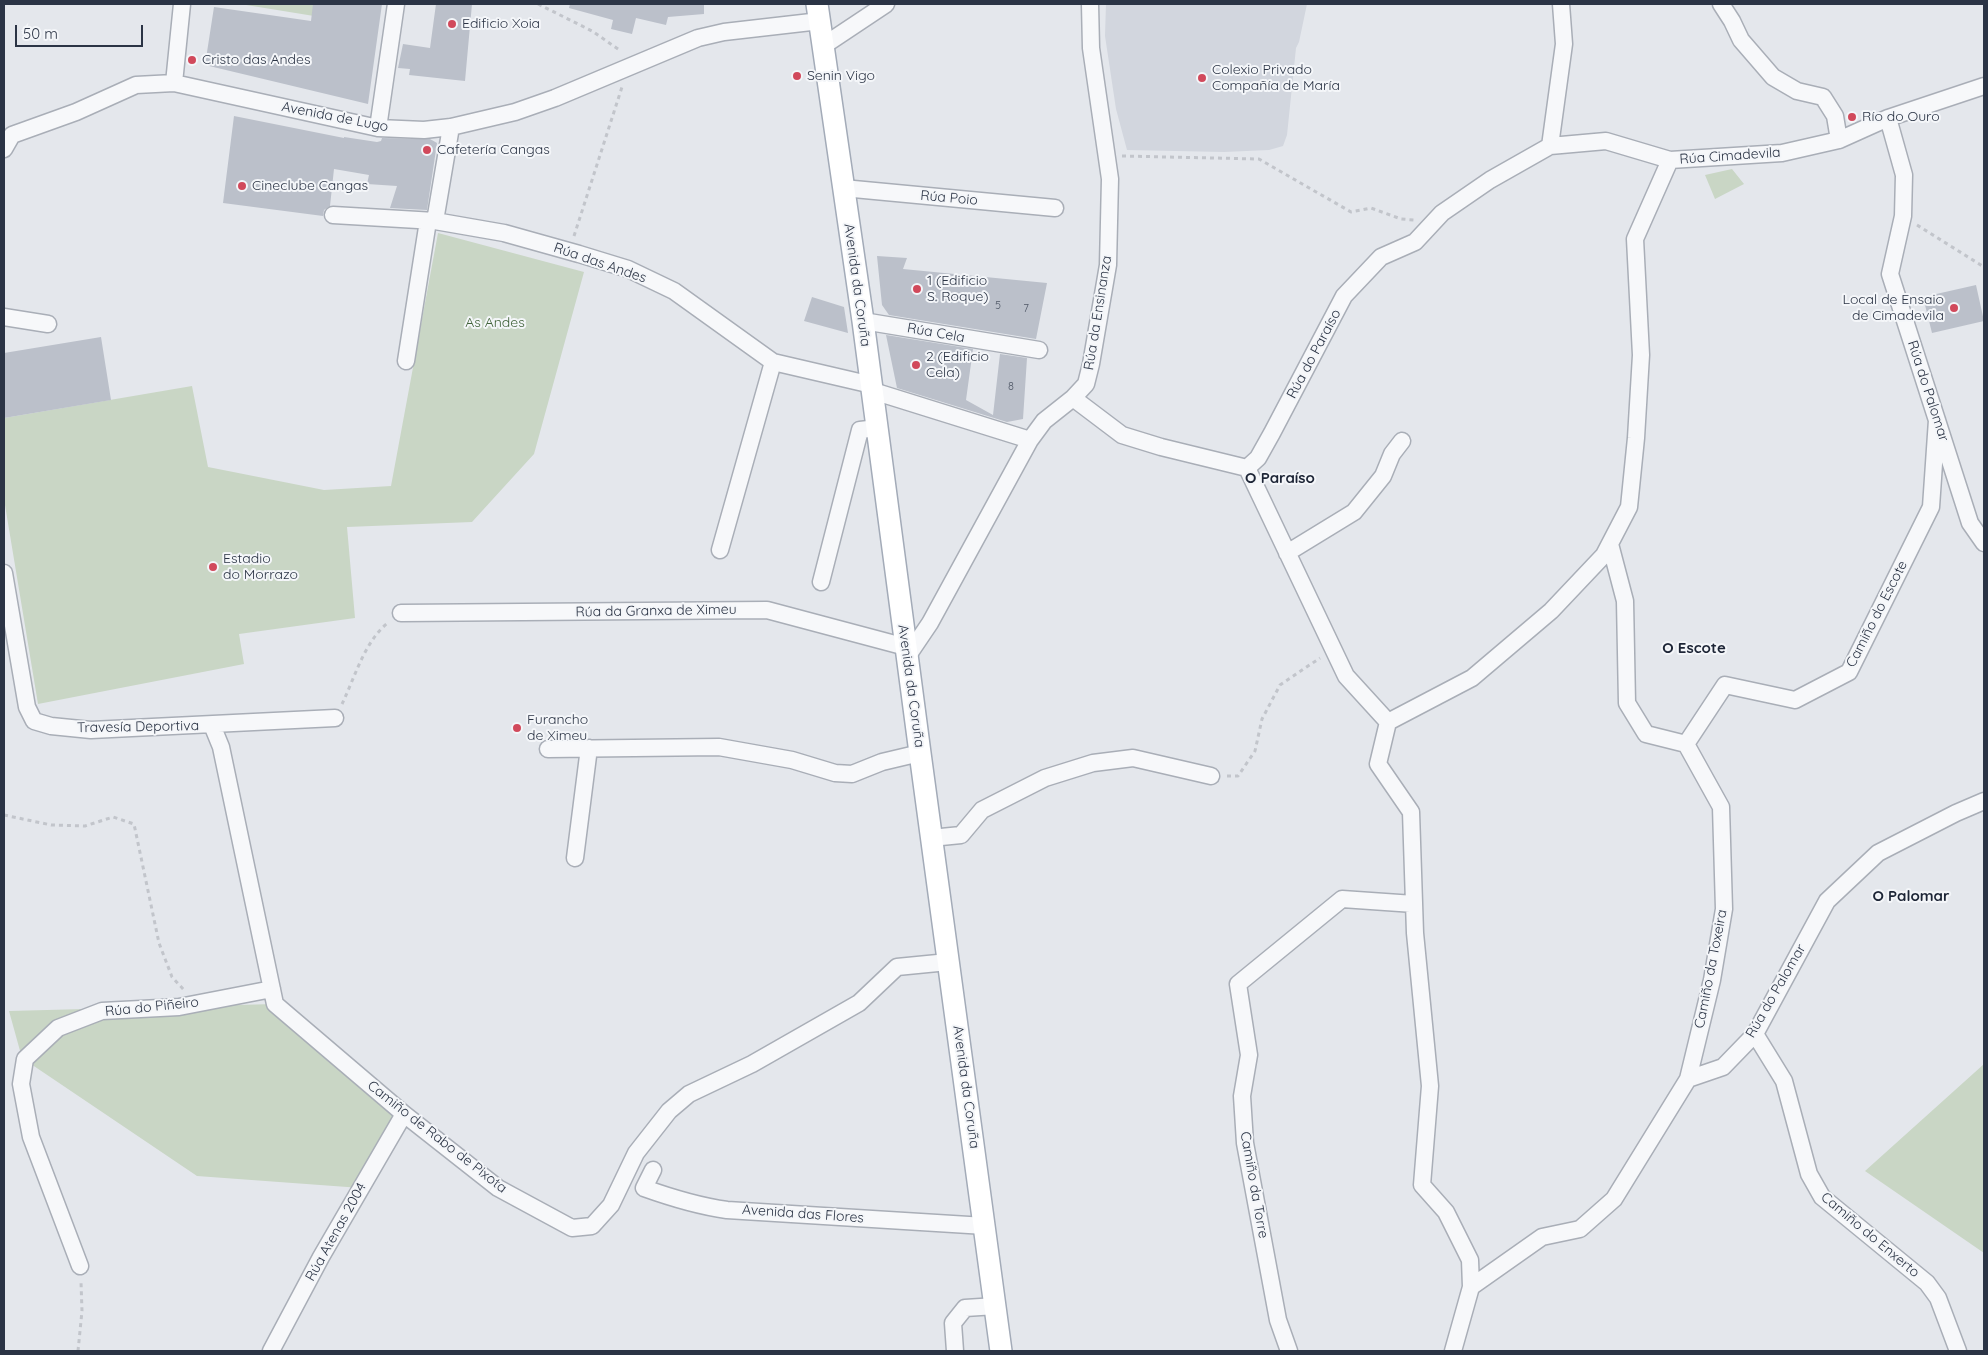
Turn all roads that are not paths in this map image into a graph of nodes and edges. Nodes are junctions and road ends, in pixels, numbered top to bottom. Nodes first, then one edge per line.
1 (182, 4) edge
2 (396, 4) edge
3 (886, 4) edge
4 (1090, 4) edge
5 (1561, 4) edge
6 (1721, 4) edge
7 (818, 12) edge
8 (823, 46) junction
9 (174, 83) junction
10 (1984, 86) edge
11 (1888, 118) junction
12 (451, 127) junction
13 (378, 128) junction
14 (6, 138) edge
15 (1839, 140) junction
16 (1550, 146) junction
17 (1670, 160) junction
18 (843, 188) junction
19 (1055, 208) dead end
20 (333, 215) dead end
21 (432, 221) junction
22 (4, 317) edge
23 (863, 320) junction
24 (48, 324) dead end
25 (1039, 350) dead end
26 (406, 361) dead end
27 (773, 362) junction
28 (872, 388) junction
29 (1073, 398) junction
30 (1937, 420) junction
31 (877, 428) junction
32 (1030, 440) junction
33 (1402, 441) dead end
34 (1247, 468) junction
35 (1984, 543) edge
36 (1610, 544) junction
37 (720, 550) dead end
38 (1287, 553) junction
39 (4, 573) edge
40 (821, 582) dead end
41 (400, 613) road end
42 (906, 652) junction
43 (335, 718) road end
44 (1388, 722) junction
45 (212, 725) junction
46 (1686, 744) junction
47 (589, 748) junction
48 (548, 749) dead end
49 (920, 753) junction
50 (1211, 776) road end
51 (1984, 801) edge
52 (931, 838) junction
53 (575, 858) dead end
54 (1414, 904) junction
55 (948, 962) junction
56 (272, 989) junction
57 (1755, 1034) junction
58 (1688, 1080) junction
59 (404, 1114) junction
60 (653, 1170) dead end
61 (985, 1226) junction
62 (80, 1266) road end
63 (1471, 1287) junction
64 (996, 1306) junction
65 (271, 1351) edge
66 (955, 1351) edge
67 (1002, 1351) edge
68 (1289, 1351) edge
69 (1452, 1351) edge
70 (1958, 1351) edge

1 - 9 street
2 - 13 street
3 - 8 street
4 - 29 street, Rúa da Ensinanza
5 - 16 street
6 - 15 street
7 - 8 main road, Avenida da Coruña
7 - 12 street, Avenida de Lugo
8 - 18 main road, Avenida da Coruña
9 - 13 street, Avenida de Lugo
9 - 14 street, Avenida de Lugo
10 - 11 street, Rúa Cimadevila
11 - 15 street, Rúa Cimadevila
11 - 30 street, Rúa do Palomar
12 - 13 street, Avenida de Lugo
12 - 21 street
15 - 17 street, Rúa Cimadevila
16 - 17 street, Rúa Cimadevila
16 - 34 street, Rúa do Paraíso
17 - 36 street
18 - 19 street, Rúa Poio
18 - 23 main road, Avenida da Coruña
20 - 21 street, Rúa das Andes
21 - 26 street
21 - 27 street, Rúa das Andes
22 - 24 street
23 - 25 street, Rúa Cela
23 - 28 main road, Avenida da Coruña
27 - 28 street, Rúa das Andes
27 - 37 street
28 - 31 main road, Avenida da Coruña
28 - 32 street, Rúa das Andes
29 - 32 street, Rúa da Ensinanza
29 - 34 street
30 - 35 street, Rúa do Palomar
30 - 46 street, Camiño do Escote
31 - 40 street
31 - 42 main road, Avenida da Coruña
32 - 42 street, Rúa da Ensinanza
33 - 38 street
34 - 38 street
36 - 44 street
36 - 46 street
38 - 44 street
39 - 45 street, Travesía Deportiva
41 - 42 street, Rúa da Granxa de Ximeu
42 - 49 main road, Avenida da Coruña
43 - 45 street, Travesía Deportiva
44 - 54 street
45 - 56 street, Camiño de Rabo de Pixota
46 - 58 street, Camiño da Toxeira
47 - 48 street
47 - 49 street
47 - 53 street
49 - 52 main road, Avenida da Coruña
50 - 52 street
51 - 57 street, Rúa do Palomar
52 - 55 main road, Avenida da Coruña
54 - 63 street
54 - 68 street, Camiño da Torre
55 - 59 street, Camiño de Rabo de Pixota
55 - 61 main road, Avenida da Coruña
56 - 59 street, Camiño de Rabo de Pixota
56 - 62 street, Rúa do Piñeiro
57 - 58 street, Rúa do Palomar
57 - 70 street, Camiño do Enxerto
58 - 63 street
59 - 65 street, Rúa Atenas 2004
60 - 61 street, Avenida das Flores
61 - 64 main road, Avenida da Coruña
63 - 69 street
64 - 66 street
64 - 67 main road, Avenida da Coruña

